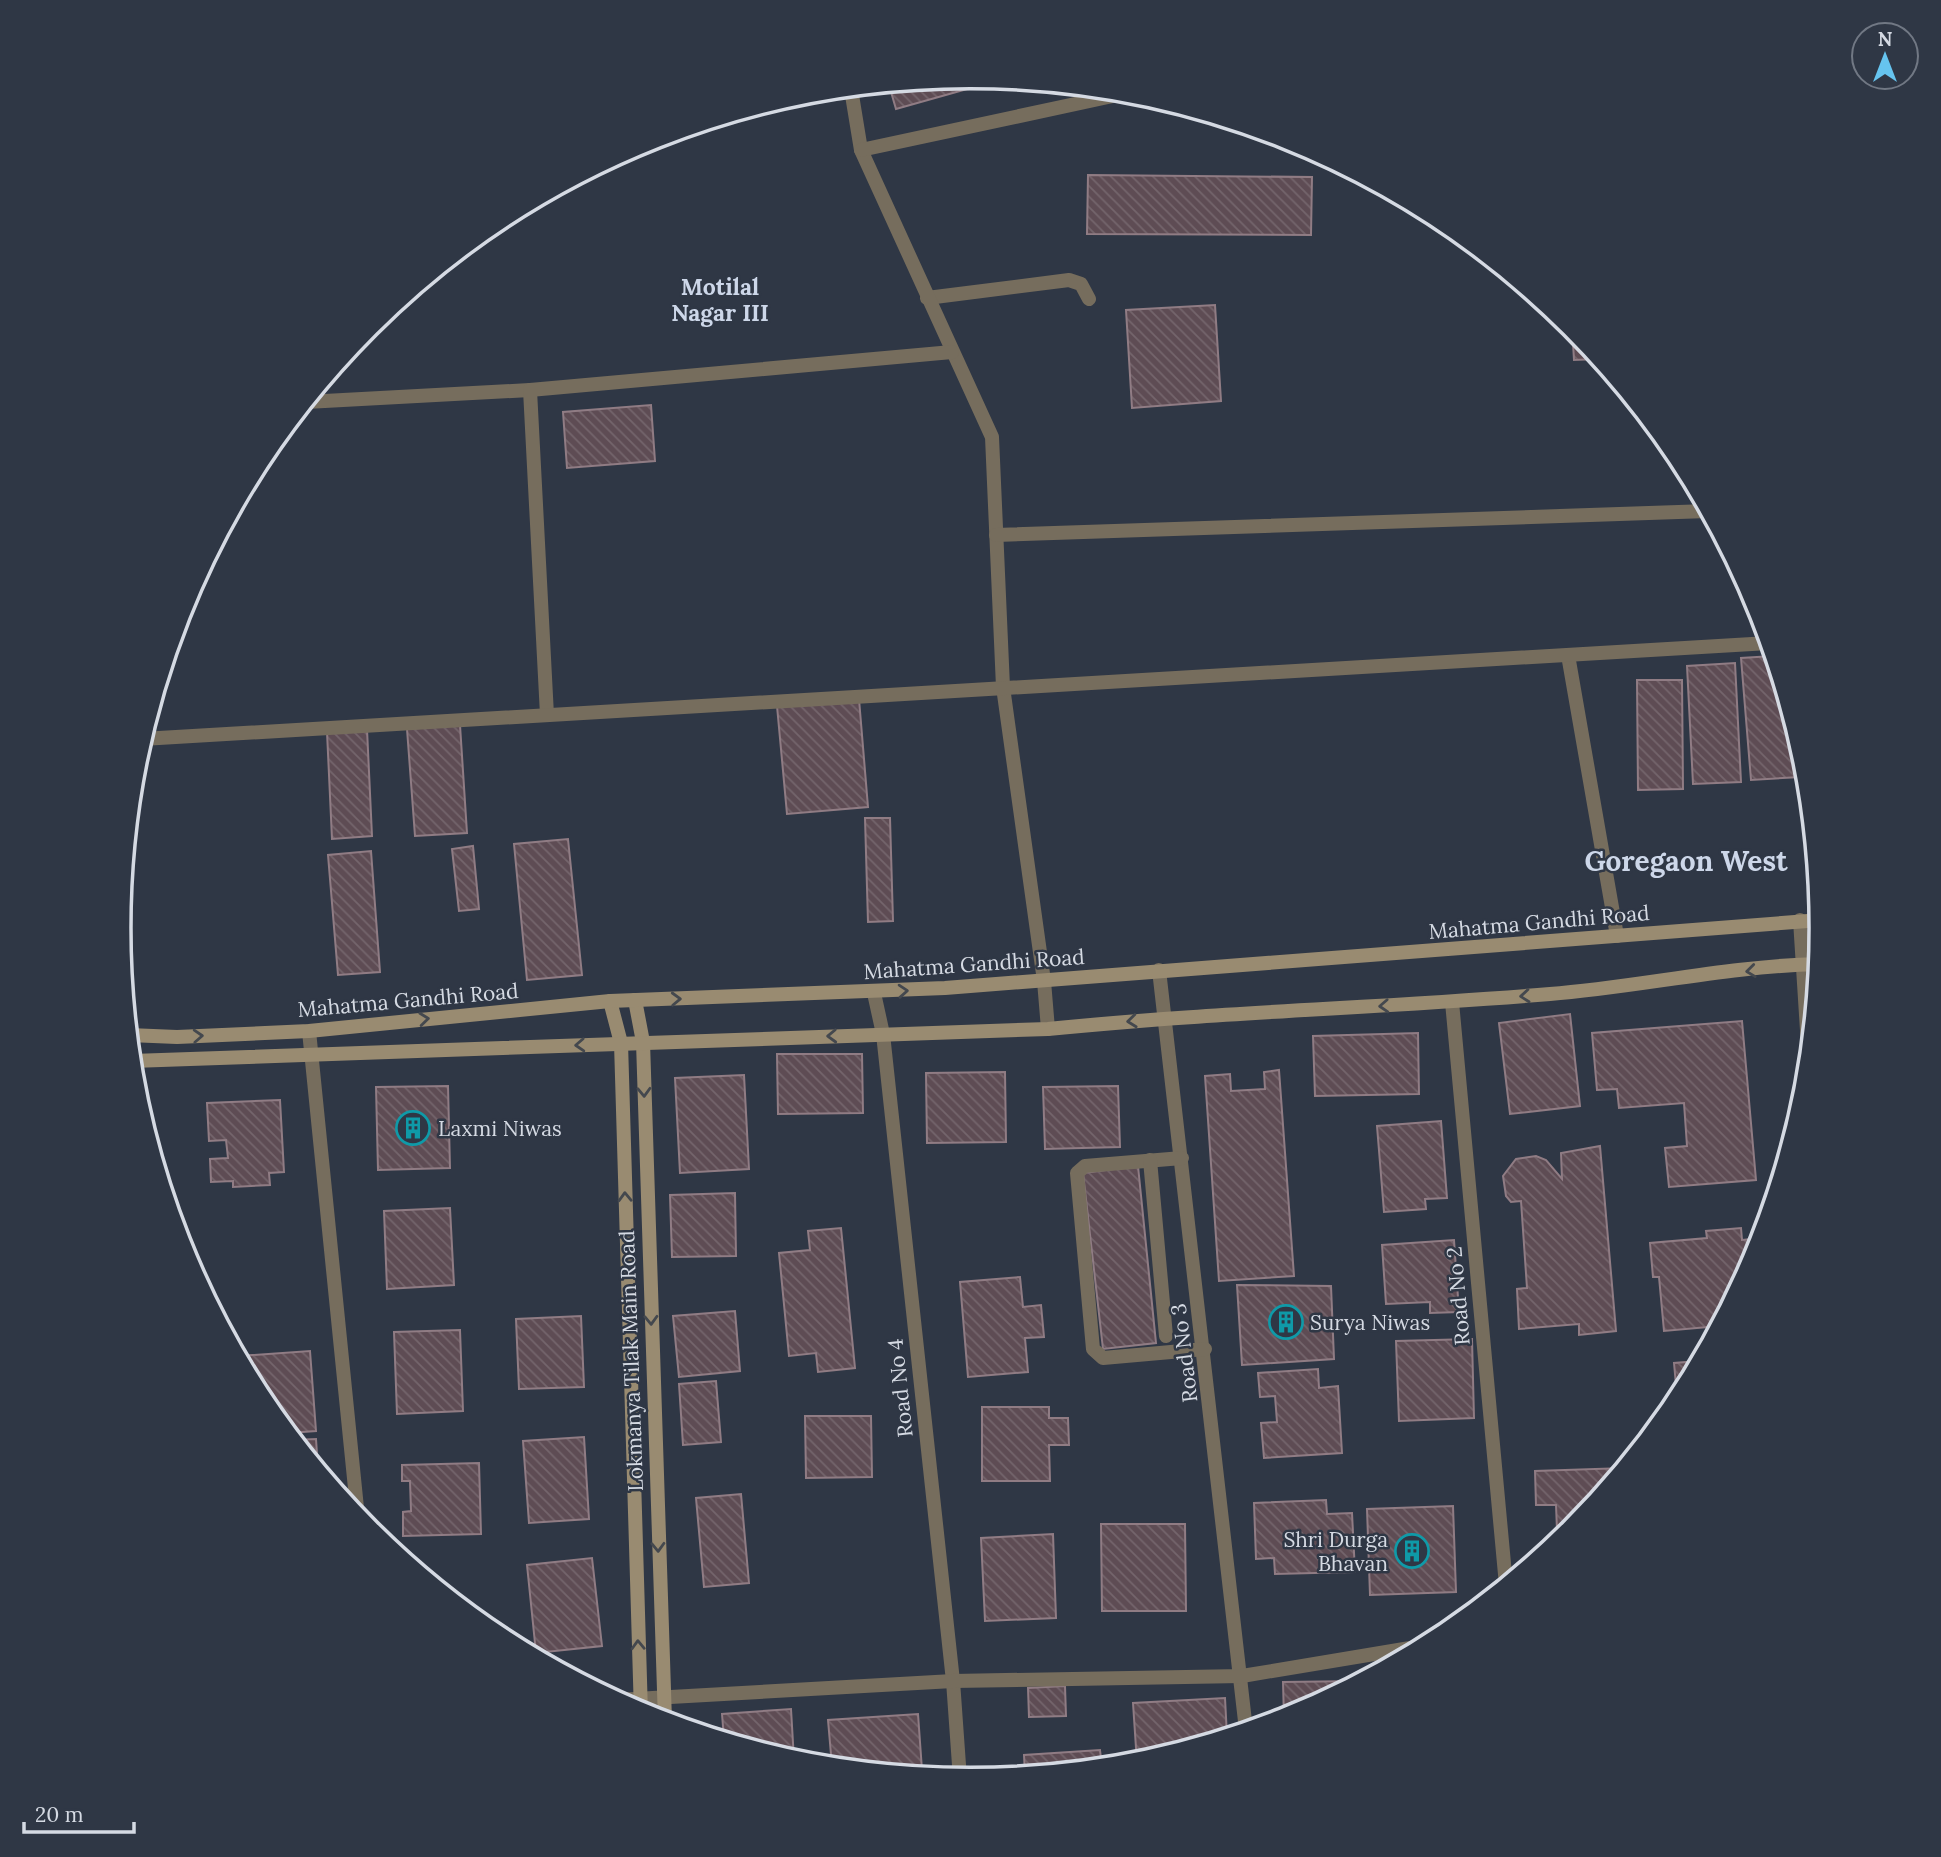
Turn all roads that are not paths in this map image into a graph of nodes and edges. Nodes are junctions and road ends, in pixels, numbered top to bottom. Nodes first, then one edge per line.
1 (852, 97) edge
2 (1098, 99) edge
3 (861, 150) junction
4 (927, 298) junction
5 (1089, 299) dead end
6 (952, 352) junction
7 (530, 390) junction
8 (319, 401) edge
9 (1698, 511) edge
10 (996, 536) junction
11 (1759, 644) edge
12 (1568, 655) junction
13 (1003, 687) junction
14 (547, 715) junction
15 (153, 738) edge
16 (1800, 920) junction
17 (1810, 920) edge
18 (1617, 936) junction
19 (1800, 964) junction
20 (1809, 964) edge
21 (1159, 970) junction
22 (1044, 981) junction
23 (874, 993) junction
24 (635, 1000) junction
25 (610, 1002) junction
26 (1452, 1002) junction
27 (1165, 1017) junction
28 (1805, 1017) edge
29 (1048, 1030) junction
30 (309, 1031) junction
31 (883, 1034) junction
32 (138, 1035) edge
33 (643, 1042) junction
34 (621, 1043) junction
35 (313, 1057) junction
36 (142, 1062) edge
37 (1182, 1158) junction
38 (1150, 1160) junction
39 (1167, 1336) dead end
40 (1205, 1349) junction
41 (356, 1500) edge
42 (1505, 1574) edge
43 (1398, 1650) edge
44 (1242, 1676) junction
45 (953, 1681) junction
46 (662, 1697) junction
47 (640, 1700) edge
48 (647, 1703) edge
49 (664, 1709) edge
50 (1245, 1721) edge
51 (959, 1768) edge

1 - 3 street
2 - 3 street
3 - 4 street
4 - 5 street
4 - 6 street
6 - 7 street
6 - 10 street
7 - 8 street
7 - 14 street
9 - 10 street
10 - 13 street
11 - 12 street
12 - 13 street
12 - 18 street
13 - 14 street
13 - 22 street
14 - 15 street
16 - 17 main road, Mahatma Gandhi Road
16 - 18 main road, Mahatma Gandhi Road
16 - 19 street
18 - 21 main road, Mahatma Gandhi Road
19 - 20 main road
19 -> 26 main road
19 - 28 street
21 - 22 main road, Mahatma Gandhi Road
21 - 27 street, Road No 3
23 -> 22 main road, Mahatma Gandhi Road
22 - 29 street
24 -> 23 main road, Mahatma Gandhi Road
23 - 31 street, Road No 4
24 - 25 main road, Mahatma Gandhi Road
24 - 33 main road, Lokmanya Tilak Main Road
30 -> 25 main road, Mahatma Gandhi Road
25 - 34 main road, Lokmanya Tilak Main Road
26 -> 27 main road
26 - 42 street, Road No 2
27 -> 29 main road
27 - 37 street, Road No 3
29 - 31 main road
32 -> 30 main road, Mahatma Gandhi Road
30 - 35 street
31 -> 33 main road
31 - 45 street, Road No 4
33 - 34 main road
33 -> 46 main road, Lokmanya Tilak Main Road
34 -> 35 main road
47 -> 34 main road, Lokmanya Tilak Main Road
35 - 36 main road
35 - 41 street
37 - 38 street
37 - 40 street, Road No 3
38 - 39 street
38 - 40 street
40 - 44 street, Road No 3
43 - 44 street
44 - 45 street
44 - 50 street, Road No 3
45 - 46 street
45 - 51 street, Road No 4
46 - 48 street
46 - 49 main road, Lokmanya Tilak Main Road

